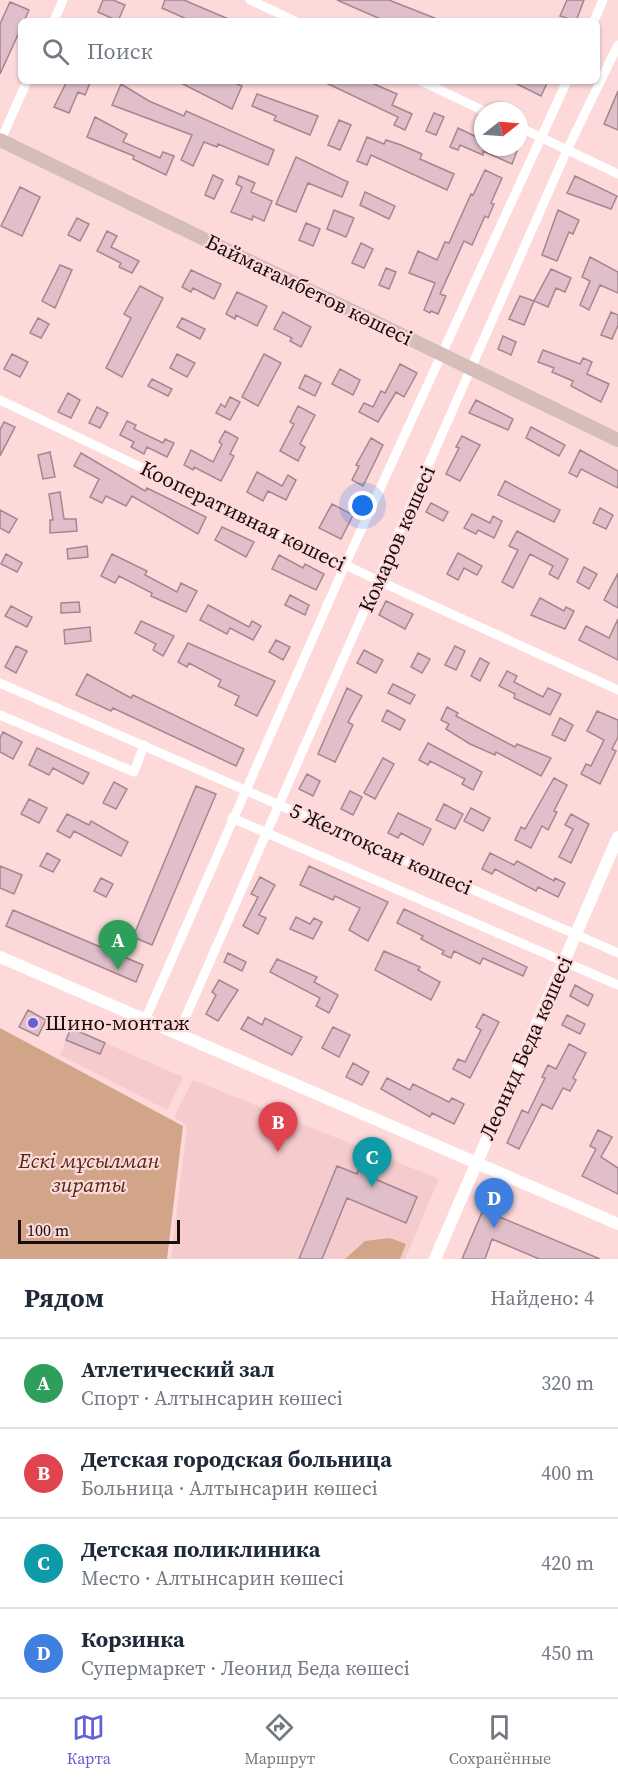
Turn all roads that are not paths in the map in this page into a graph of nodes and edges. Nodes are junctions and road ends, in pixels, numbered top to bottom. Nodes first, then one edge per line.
1 (63, 0) edge
2 (250, 0) edge
3 (603, 0) edge
4 (55, 18) edge
5 (289, 18) edge
6 (595, 18) edge
7 (618, 45) edge
8 (600, 82) edge
9 (26, 84) edge
10 (427, 84) edge
11 (566, 84) edge
12 (599, 84) edge
13 (474, 106) edge
14 (528, 132) edge
15 (541, 138) junction
16 (0, 140) edge
17 (567, 150) junction
18 (618, 174) edge
19 (442, 355) junction
20 (470, 369) junction
21 (0, 400) edge
22 (618, 440) edge
23 (345, 565) junction
24 (379, 581) junction
25 (0, 684) edge
26 (618, 690) edge
27 (0, 715) edge
28 (144, 745) junction
29 (245, 789) junction
30 (278, 804) junction
31 (232, 818) junction
32 (265, 832) junction
33 (618, 837) edge
34 (576, 934) junction
35 (618, 953) edge
36 (0, 957) edge
37 (564, 962) junction
38 (618, 985) edge
39 (145, 1020) junction
40 (178, 1035) junction
41 (474, 1164) junction
42 (618, 1224) edge
43 (435, 1259) edge

1 - 4 street
2 - 5 street
3 - 6 street
7 - 8 street, Комаров көшесі
9 - 16 street
10 - 13 street
11 - 15 street, Комаров көшесі
12 - 17 street, Комаров көшесі
14 - 15 street
15 - 17 street
15 - 19 street, Комаров көшесі
16 - 19 main road, Баймағамбетов көшесі
17 - 18 street
17 - 20 street, Комаров көшесі
19 - 20 main road, Баймағамбетов көшесі
19 - 23 street, Комаров көшесі
20 - 22 main road, Баймағамбетов көшесі
20 - 24 street, Комаров көшесі
21 - 23 street, Кооперативная көшесі
23 - 24 street, Кооперативная көшесі
23 - 29 street, Комаров көшесі
24 - 26 street, Кооперативная көшесі
24 - 30 street, Комаров көшесі
25 - 28 street, 5 Желтоқсан көшесі
27 - 28 street
28 - 29 street, 5 Желтоқсан көшесі
29 - 30 street, 5 Желтоқсан көшесі
29 - 31 street, Комаров көшесі
30 - 32 street, Комаров көшесі
30 - 34 street, 5 Желтоқсан көшесі
31 - 32 street, 5 Желтоқсан көшесі
31 - 39 street, Комаров көшесі
32 - 37 street, 5 Желтоқсан көшесі
32 - 40 street, Комаров көшесі
33 - 34 street, Леонид Беда көшесі
34 - 35 street, 5 Желтоқсан көшесі
34 - 37 street, Леонид Беда көшесі
36 - 39 street
37 - 38 street, 5 Желтоқсан көшесі
37 - 41 street, Леонид Беда көшесі
39 - 40 street
40 - 41 street
41 - 42 street
41 - 43 street, Леонид Беда көшесі

